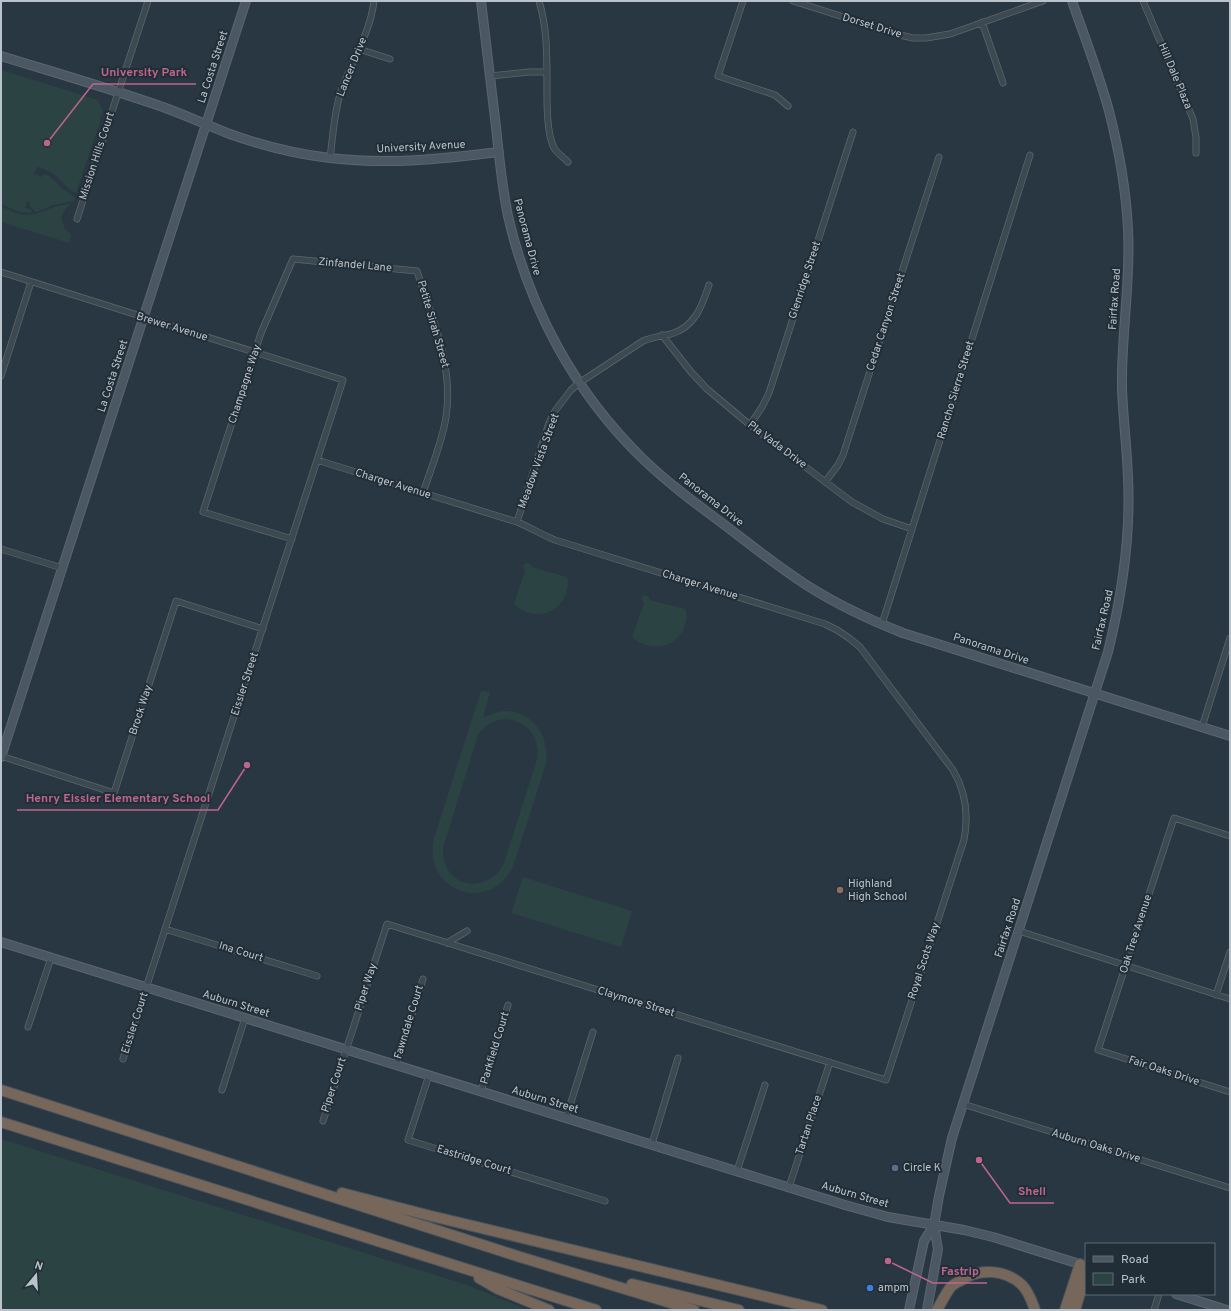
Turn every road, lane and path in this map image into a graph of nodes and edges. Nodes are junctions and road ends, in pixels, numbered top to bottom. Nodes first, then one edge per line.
1 (246, 1) edge
2 (374, 1) edge
3 (481, 1) edge
4 (539, 1) edge
5 (743, 1) edge
6 (793, 1) edge
7 (1043, 1) edge
8 (1072, 1) edge
9 (1143, 1) edge
10 (146, 2) edge
11 (982, 22) junction
12 (360, 49) junction
13 (1, 56) edge
14 (390, 59) dead end
15 (547, 72) junction
16 (490, 76) junction
17 (1003, 83) dead end
18 (118, 92) junction
19 (788, 106) dead end
20 (206, 125) junction
21 (853, 132) dead end
22 (499, 152) junction
23 (1196, 153) dead end
24 (1030, 155) dead end
25 (940, 157) dead end
26 (330, 158) junction
27 (568, 162) dead end
28 (77, 219) dead end
29 (293, 259) joint
30 (417, 271) joint
31 (1, 272) edge
32 (31, 282) junction
33 (709, 285) dead end
34 (144, 318) junction
35 (662, 335) junction
36 (255, 353) junction
37 (1, 376) edge
38 (343, 380) joint
39 (579, 383) junction
40 (750, 425) junction
41 (317, 460) junction
42 (825, 482) junction
43 (423, 493) junction
44 (517, 522) junction
45 (912, 529) junction
46 (292, 539) junction
47 (1, 549) edge
48 (62, 568) junction
49 (882, 624) junction
50 (262, 629) junction
51 (1230, 638) edge
52 (1094, 693) junction
53 (1202, 727) junction
54 (1230, 736) edge
55 (1, 757) edge
56 (1230, 836) edge
57 (963, 842) joint
58 (386, 924) joint
59 (165, 929) junction
60 (467, 930) dead end
61 (1019, 931) junction
62 (1, 942) edge
63 (447, 943) junction
64 (1230, 952) edge
65 (51, 958) junction
66 (1126, 966) junction
67 (317, 976) dead end
68 (423, 979) dead end
69 (146, 987) junction
70 (1216, 995) junction
71 (1230, 999) edge
72 (508, 1005) dead end
73 (245, 1018) junction
74 (28, 1027) dead end
75 (593, 1032) dead end
76 (346, 1049) junction
77 (1098, 1050) joint
78 (678, 1058) dead end
79 (123, 1059) dead end
80 (830, 1062) junction
81 (396, 1065) junction
82 (429, 1075) junction
83 (886, 1080) joint
84 (765, 1085) dead end
85 (1, 1090) edge
86 (222, 1090) dead end
87 (481, 1091) junction
88 (1230, 1092) edge
89 (963, 1104) junction
90 (566, 1118) junction
91 (323, 1121) dead end
92 (1, 1122) edge
93 (652, 1144) junction
94 (200, 1154) junction
95 (737, 1171) junction
96 (789, 1187) junction
97 (1230, 1188) edge
98 (605, 1201) dead end
99 (934, 1225) junction
100 (516, 1256) junction
101 (1083, 1265) edge
102 (463, 1269) junction
103 (1085, 1276) edge
104 (1159, 1295) edge
105 (1179, 1295) edge
106 (550, 1310) edge
107 (596, 1310) edge
108 (694, 1310) edge
109 (739, 1310) edge
110 (822, 1310) edge
111 (909, 1310) edge
112 (927, 1310) edge
113 (937, 1310) edge
114 (1035, 1310) edge
115 (1065, 1310) edge
116 (1074, 1310) edge
117 (1154, 1310) edge
118 (1227, 1310) edge

1 - 20 main road, La Costa Street
2 - 12 street, Lancer Drive
3 - 16 main road, Panorama Drive
4 - 15 street
5 - 19 street
6 - 11 street, Dorset Drive
7 - 11 street, Dorset Drive
8 - 52 main road, Fairfax Road
9 - 23 street, Hill Dale Plaza
10 - 18 street, Mission Hills Court
11 - 17 street
12 - 14 street
12 - 26 street, Lancer Drive
13 - 18 main road, University Avenue
15 - 16 street
15 - 27 street
16 - 22 main road, Panorama Drive
18 - 20 main road, University Avenue
18 - 28 street, Mission Hills Court
20 - 26 main road, University Avenue
20 - 34 main road, La Costa Street
21 - 40 street, Glenridge Street
22 - 26 main road, University Avenue
22 - 39 main road, Panorama Drive
24 - 45 street, Rancho Sierra Street
25 - 42 street, Cedar Canyon Street
29 - 30 street, Zinfandel Lane
29 - 36 street, Champagne Way
30 - 43 street, Petite Sirah Street
31 - 32 street, Brewer Avenue
32 - 34 street, Brewer Avenue
32 - 37 street
33 - 35 street, Meadow Vista Street
34 - 36 street, Brewer Avenue
34 - 48 main road, La Costa Street
35 - 39 street, Meadow Vista Street
35 - 40 street, Pla Vada Drive
36 - 38 street, Brewer Avenue
36 - 46 street, Champagne Way
38 - 41 street, Eissler Street
39 - 44 street, Meadow Vista Street
39 - 49 main road, Panorama Drive
40 - 42 street, Pla Vada Drive
41 - 43 street, Charger Avenue
41 - 46 street, Eissler Street
42 - 45 street, Pla Vada Drive
43 - 44 street, Charger Avenue
44 - 57 street, Charger Avenue
45 - 49 street, Rancho Sierra Street
46 - 50 street, Eissler Street
47 - 48 street
48 - 55 main road, La Costa Street
49 - 52 main road, Panorama Drive
50 - 55 street, Brock Way
50 - 59 street, Eissler Street
51 - 53 street
52 - 53 main road, Panorama Drive
52 - 61 main road, Fairfax Road
53 - 54 main road, Panorama Drive
56 - 66 street, Oak Tree Avenue
57 - 83 street, Royal Scots Way
58 - 63 street, Claymore Street
58 - 76 street, Piper Way
59 - 67 street, Ina Court
59 - 69 street, Eissler Street
60 - 63 street
61 - 66 street
61 - 89 main road, Fairfax Road
62 - 65 main road, Auburn Street
63 - 80 street, Claymore Street
64 - 70 street
65 - 69 main road, Auburn Street
65 - 74 street
66 - 70 street
66 - 77 street, Oak Tree Avenue
68 - 81 street, Fawndale Court
69 - 73 main road, Auburn Street
69 - 79 street, Eissler Court
70 - 71 street
72 - 87 street, Parkfield Court
73 - 76 main road, Auburn Street
73 - 86 street
75 - 90 street
76 - 81 main road, Auburn Street
76 - 91 street, Piper Court
77 - 88 street, Fair Oaks Drive
78 - 93 street
80 - 83 street, Claymore Street
80 - 96 street, Tartan Place
81 - 82 main road, Auburn Street
82 - 87 main road, Auburn Street
82 - 98 street, Eastridge Court
84 - 95 street
85 - 94 highway
87 - 90 main road, Auburn Street
89 - 97 street, Auburn Oaks Drive
89 - 99 main road, Fairfax Road
90 - 93 main road, Auburn Street
92 - 102 highway
93 - 95 main road, Auburn Street
94 - 100 highway
94 - 110 highway
95 - 96 main road, Auburn Street
96 - 99 main road, Auburn Street
99 - 101 main road, Auburn Street
99 - 111 main road, Fairfax Road
99 - 112 main road, Fairfax Road
100 - 108 highway
100 - 109 highway
101 - 115 highway
102 - 106 highway
102 - 107 highway
103 - 116 highway
104 - 117 street
105 - 118 main road
113 - 114 highway

